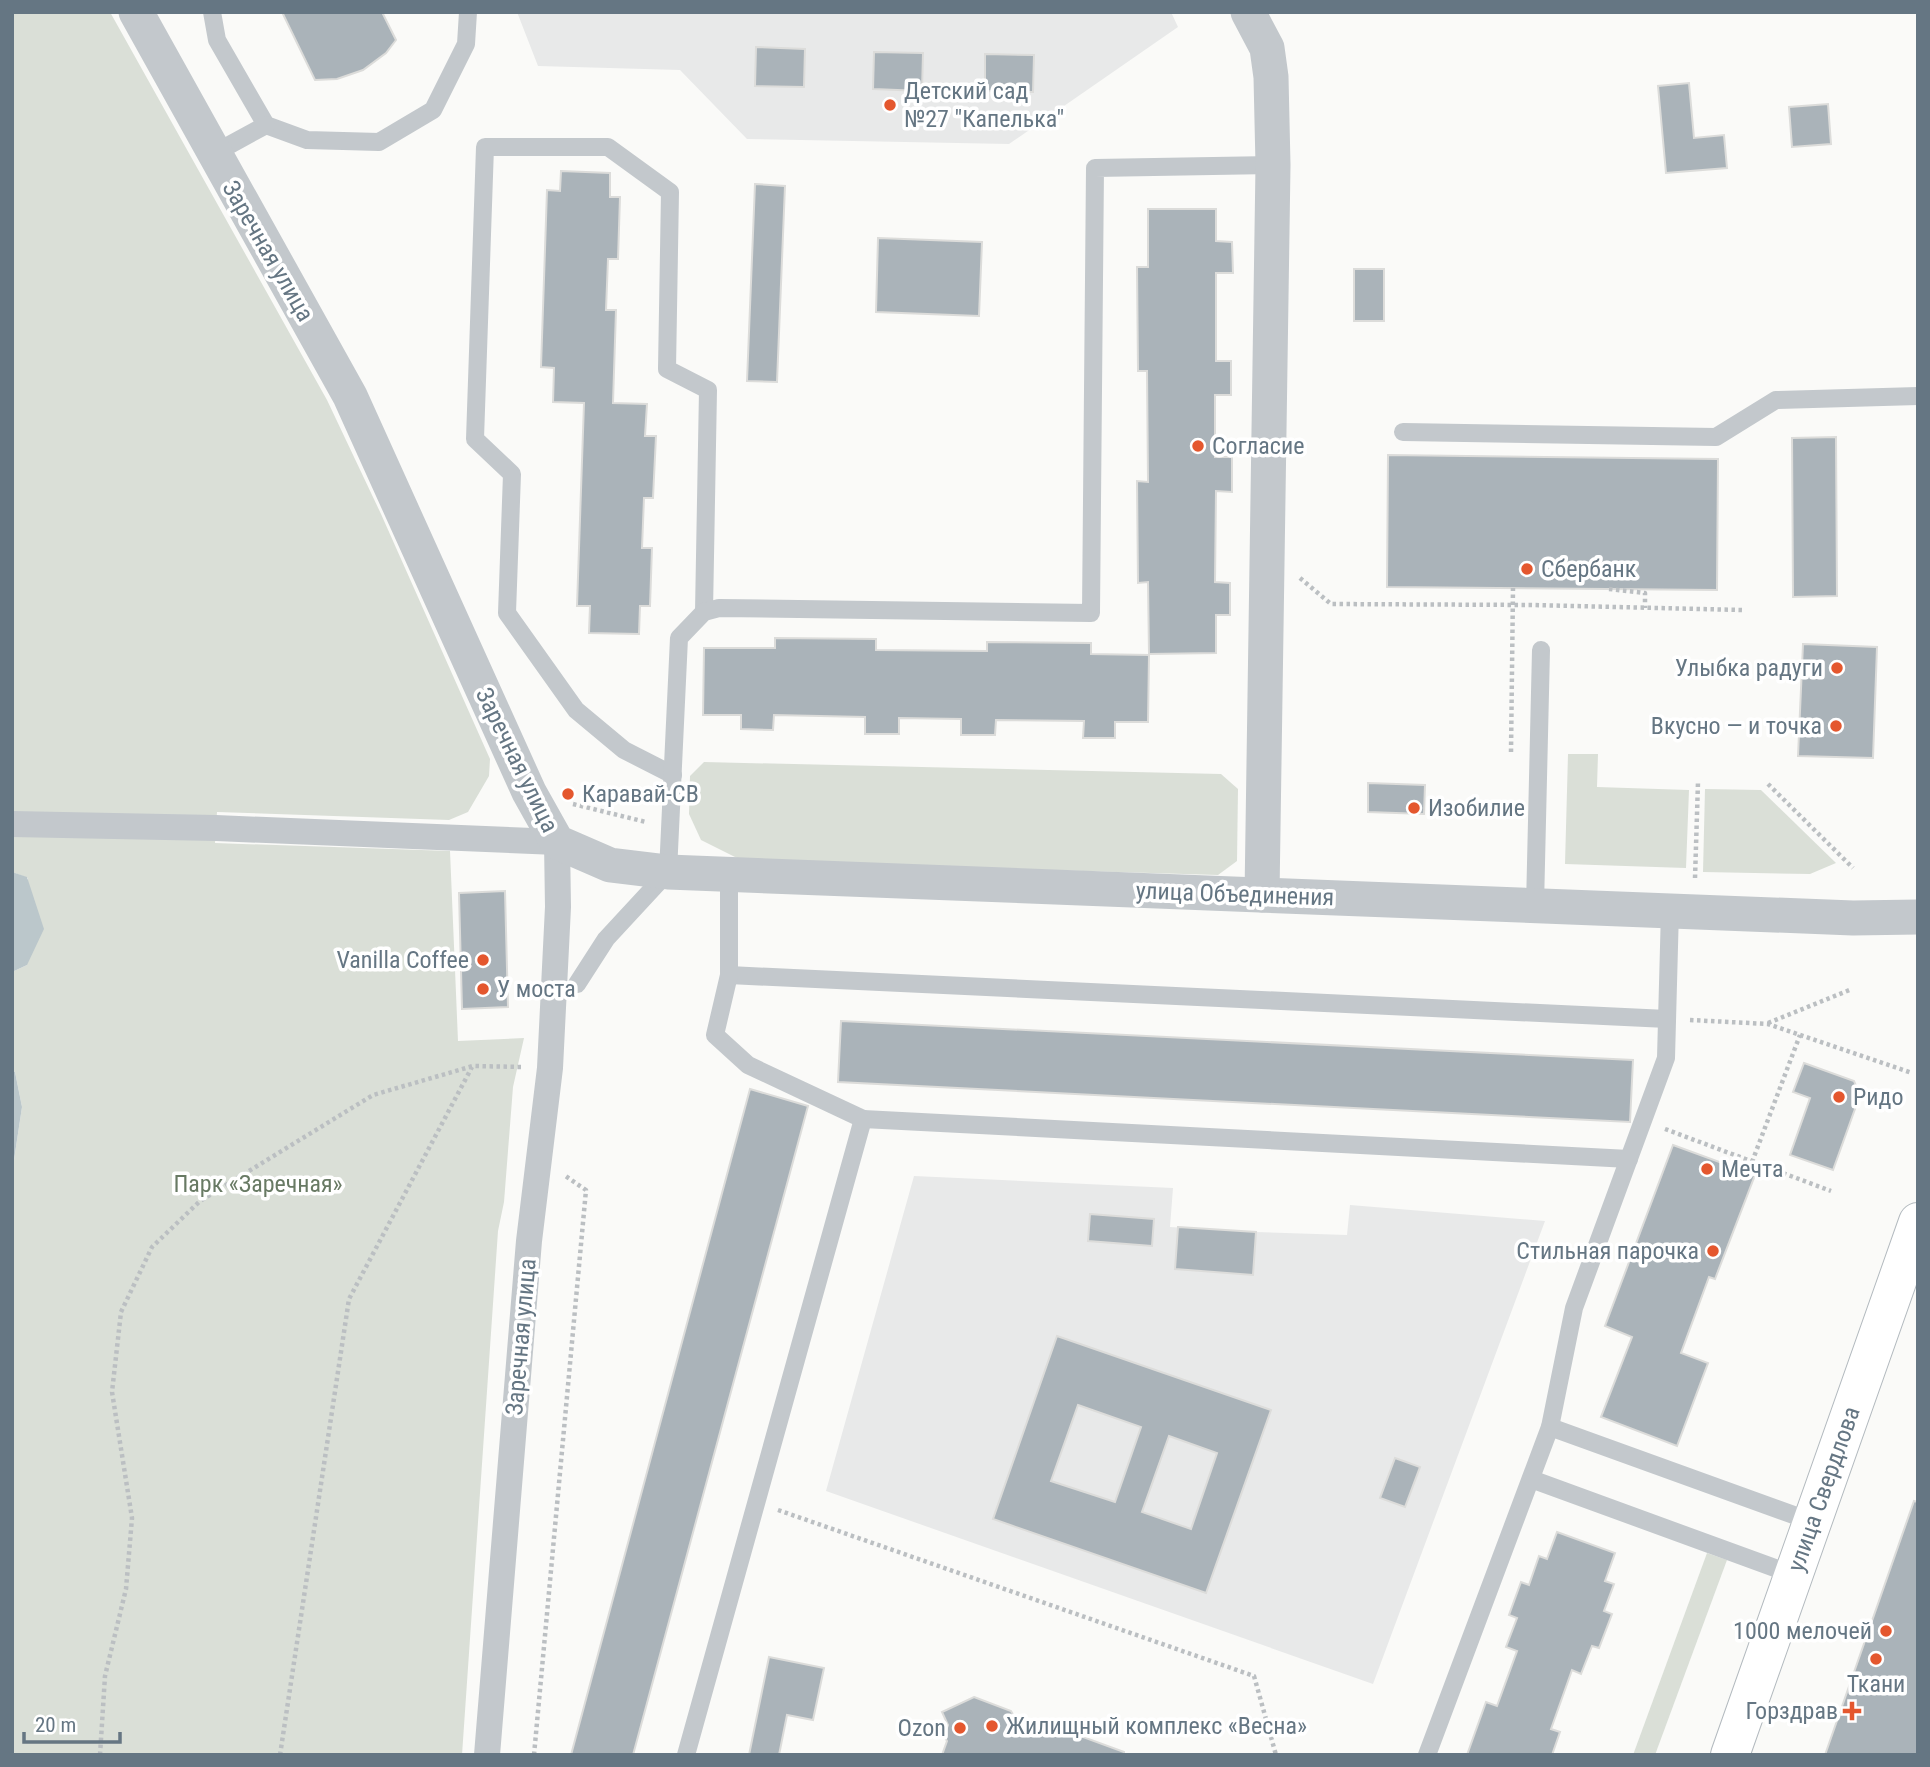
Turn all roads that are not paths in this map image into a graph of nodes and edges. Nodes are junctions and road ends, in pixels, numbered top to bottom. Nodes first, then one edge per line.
1 (136, 12) edge
2 (212, 12) edge
3 (468, 12) edge
4 (1248, 12) edge
5 (265, 125) junction
6 (213, 153) junction
7 (1273, 165) junction
8 (1918, 396) edge
9 (1403, 432) dead end
10 (704, 612) junction
11 (1541, 650) dead end
12 (673, 775) junction
13 (12, 824) edge
14 (557, 842) junction
15 (668, 872) junction
16 (729, 874) junction
17 (1262, 895) junction
18 (1535, 906) junction
19 (1670, 910) junction
20 (1918, 917) edge
21 (729, 975) junction
22 (577, 984) dead end
23 (1667, 1019) junction
24 (863, 1119) junction
25 (1629, 1160) junction
26 (1918, 1222) edge
27 (1550, 1427) junction
28 (1531, 1479) junction
29 (1813, 1522) junction
30 (1794, 1575) junction
31 (487, 1755) edge
32 (686, 1755) edge
33 (1427, 1755) edge
34 (1730, 1755) edge

1 - 6 street, Заречная улица
2 - 5 lane
3 - 5 lane
4 - 7 street
5 - 6 lane
6 - 14 street, Заречная улица
7 - 10 lane
7 - 17 street
8 - 9 lane
10 - 12 lane
10 - 12 lane
11 - 18 lane
12 - 15 lane
13 - 14 street
14 - 15 street, улица Объединения
14 - 31 street, Заречная улица
15 - 16 street, улица Объединения
15 - 22 lane
16 - 17 street, улица Объединения
16 - 21 lane
17 - 18 street, улица Объединения
18 - 19 street, улица Объединения
19 - 20 street, улица Объединения
19 - 23 lane
21 - 23 lane
21 - 24 lane
23 - 25 lane
24 - 25 lane
24 - 32 lane
25 - 27 lane
26 - 29 main road, улица Свердлова
27 - 28 lane
27 - 29 lane
28 - 30 lane
28 - 33 lane
29 - 30 main road, улица Свердлова
30 - 34 main road, улица Свердлова

